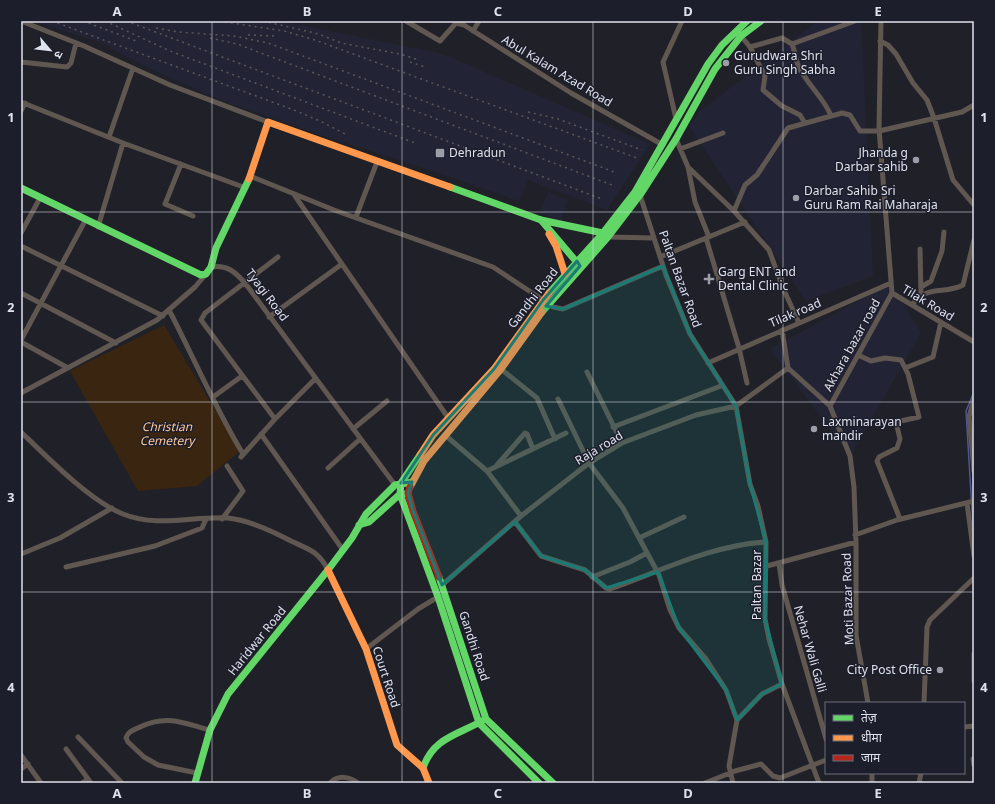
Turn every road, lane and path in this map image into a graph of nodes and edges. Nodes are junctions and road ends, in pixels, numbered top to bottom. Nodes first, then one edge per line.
1 (21, 21) edge
2 (406, 21) edge
3 (479, 21) edge
4 (682, 21) edge
5 (760, 21) edge
6 (855, 21) edge
7 (881, 21) edge
8 (741, 22) edge
9 (473, 31) junction
10 (741, 36) junction
11 (880, 41) junction
12 (76, 43) junction
13 (792, 44) junction
14 (750, 47) junction
15 (21, 62) edge
16 (133, 68) junction
17 (23, 102) edge
18 (974, 105) edge
19 (21, 111) edge
20 (831, 116) junction
21 (934, 118) junction
22 (268, 122) junction
23 (805, 123) junction
24 (680, 124) junction
25 (879, 131) junction
26 (723, 133) dead end
27 (109, 137) junction
28 (676, 139) junction
29 (123, 143) junction
30 (663, 145) junction
31 (680, 150) junction
32 (377, 162) junction
33 (181, 164) junction
34 (688, 167) junction
35 (250, 176) junction
36 (21, 188) edge
37 (246, 188) junction
38 (294, 195) junction
39 (640, 195) junction
40 (40, 198) junction
41 (974, 205) edge
42 (734, 211) junction
43 (193, 216) dead end
44 (356, 217) junction
45 (541, 220) junction
46 (86, 221) junction
47 (745, 222) junction
48 (98, 227) junction
49 (944, 232) dead end
50 (21, 233) edge
51 (605, 235) junction
52 (654, 238) junction
53 (707, 238) junction
54 (974, 240) edge
55 (21, 246) edge
56 (920, 250) dead end
57 (278, 257) dead end
58 (660, 257) junction
59 (342, 264) junction
60 (578, 264) junction
61 (61, 266) junction
62 (663, 266) junction
63 (211, 267) junction
64 (206, 274) junction
65 (565, 274) junction
66 (891, 282) junction
67 (245, 283) junction
68 (921, 286) junction
69 (21, 293) edge
70 (892, 293) junction
71 (921, 295) junction
72 (546, 302) junction
73 (41, 303) junction
74 (912, 305) junction
75 (169, 310) junction
76 (163, 316) junction
77 (269, 317) junction
78 (941, 322) junction
79 (799, 323) junction
80 (782, 330) junction
81 (21, 341) edge
82 (116, 342) junction
83 (974, 342) edge
84 (738, 348) junction
85 (858, 355) junction
86 (708, 363) junction
87 (68, 368) junction
88 (788, 368) junction
89 (905, 368) junction
90 (501, 369) junction
91 (587, 372) dead end
92 (242, 376) junction
93 (315, 379) junction
94 (746, 383) dead end
95 (722, 386) junction
96 (21, 392) edge
97 (212, 397) junction
98 (558, 399) dead end
99 (974, 399) edge
100 (387, 400) dead end
101 (736, 406) junction
102 (830, 406) junction
103 (275, 419) junction
104 (449, 419) junction
105 (613, 426) junction
106 (353, 429) junction
107 (21, 432) edge
108 (566, 433) dead end
109 (261, 434) junction
110 (445, 435) junction
111 (360, 439) junction
112 (555, 439) junction
113 (622, 443) junction
114 (533, 449) junction
115 (589, 463) junction
116 (228, 466) dead end
117 (496, 467) junction
118 (328, 468) dead end
119 (487, 471) junction
120 (974, 471) edge
121 (412, 482) junction
122 (398, 484) junction
123 (408, 493) junction
124 (400, 494) junction
125 (974, 502) edge
126 (968, 503) junction
127 (112, 508) junction
128 (521, 516) junction
129 (684, 517) dead end
130 (222, 518) junction
131 (206, 519) junction
132 (900, 519) junction
133 (515, 522) junction
134 (359, 525) junction
135 (855, 535) junction
136 (640, 538) junction
137 (766, 542) junction
138 (856, 542) junction
139 (343, 550) junction
140 (647, 552) junction
141 (21, 554) edge
142 (974, 556) edge
143 (779, 563) junction
144 (767, 566) junction
145 (66, 567) dead end
146 (328, 570) junction
147 (658, 572) junction
148 (592, 577) junction
149 (974, 578) edge
150 (442, 585) junction
151 (438, 596) junction
152 (366, 649) junction
153 (974, 654) edge
154 (974, 681) edge
155 (782, 684) junction
156 (868, 702) edge
157 (924, 702) edge
158 (486, 718) junction
159 (737, 720) junction
160 (479, 724) junction
161 (210, 730) junction
162 (825, 736) edge
163 (78, 737) dead end
164 (66, 749) dead end
165 (21, 754) edge
166 (973, 758) edge
167 (825, 760) edge
168 (28, 764) junction
169 (974, 765) edge
170 (814, 766) junction
171 (423, 768) junction
172 (21, 769) edge
173 (197, 773) junction
174 (729, 773) junction
175 (89, 781) edge
176 (41, 783) edge
177 (82, 783) edge
178 (122, 783) edge
179 (195, 783) edge
180 (330, 783) edge
181 (358, 783) edge
182 (429, 783) edge
183 (539, 783) edge
184 (552, 783) edge
185 (705, 783) edge
186 (733, 783) edge
187 (819, 783) edge

1 - 12 street
2 - 9 street, Abul Kalam Azad Road
3 - 9 street
4 - 24 street
5 - 10 main road
6 - 13 street
7 - 11 street
8 - 24 main road
9 - 30 street, Abul Kalam Azad Road
10 - 14 street
10 - 24 main road
11 - 21 street
11 - 25 street
12 - 15 street
12 - 16 street
13 - 14 street
13 - 20 street
14 - 23 street
16 - 22 street
16 - 27 street
17 - 19 street
17 - 27 street
18 - 21 street
20 - 23 street
20 - 25 street
21 - 25 street
21 - 41 street
22 - 32 main road
22 - 35 main road
23 - 42 street
24 - 28 main road, Gandhi Road
24 - 30 main road, Gandhi Road
25 - 66 street
26 - 31 street
27 - 29 street
28 - 31 street
28 - 39 main road, Gandhi Road
29 - 33 street
29 - 48 street
30 - 51 main road, Gandhi Road
31 - 34 street
32 - 44 street
32 - 45 main road
33 - 37 street
33 - 43 street
34 - 42 street
34 - 53 street
35 - 37 main road
35 - 38 street
36 - 40 main road
37 - 63 main road
38 - 44 street
38 - 59 street
39 - 51 main road, Gandhi Road
39 - 52 street, Paltan Bazar Road
40 - 46 main road
40 - 50 street
42 - 47 street
44 - 72 street
45 - 51 main road
45 - 60 main road
45 - 65 main road
46 - 48 main road
46 - 61 street
47 - 53 street
47 - 79 street
48 - 64 main road
49 - 68 street
51 - 52 street
51 - 60 main road, Gandhi Road
52 - 58 street, Paltan Bazar Road
53 - 58 street
53 - 84 street
54 - 71 street
55 - 61 street
56 - 68 street
57 - 67 street
58 - 62 street, Paltan Bazar Road
59 - 77 street
59 - 104 street
60 - 65 main road, Gandhi Road
60 - 72 main road, Gandhi Road
61 - 73 street
61 - 76 street
62 - 72 street
62 - 86 street, Paltan Bazar Road
63 - 64 main road
63 - 67 street, Tyagi Road
64 - 75 street
65 - 72 main road, Gandhi Road
66 - 70 street
66 - 79 street, Tilak road
67 - 77 street, Tyagi Road
67 - 92 street
68 - 71 street
69 - 73 street
70 - 74 street, Tilak Road
70 - 85 street, Akhara bazar road
71 - 74 street
72 - 90 main road, Gandhi Road
72 - 104 main road, Gandhi Road
73 - 81 street
73 - 82 street
74 - 78 street, Tilak Road
75 - 76 street
75 - 97 street
76 - 82 street
77 - 93 street, Tyagi Road
78 - 83 street, Tilak Road
78 - 89 street
79 - 80 street, Tilak road
80 - 84 street, Tilak road
80 - 88 street
81 - 87 street
82 - 87 street
84 - 86 street, Tilak road
84 - 94 street
85 - 89 street
85 - 102 street, Akhara bazar road
86 - 95 street, Paltan Bazar Road
87 - 96 street
88 - 101 street, Raja road
88 - 102 street
89 - 132 street
90 - 110 main road, Gandhi Road
90 - 112 street
91 - 105 street
92 - 97 street
92 - 103 street
93 - 103 street
93 - 106 street, Tyagi Road
95 - 101 street, Paltan Bazar Road
95 - 105 street
97 - 109 street
98 - 115 street
99 - 120 street
100 - 106 street
101 - 113 street, Raja road
101 - 137 street, Paltan Bazar
102 - 135 street, Moti Bazar Road
103 - 109 street
104 - 122 main road, Gandhi Road
105 - 113 street
106 - 111 street, Tyagi Road
107 - 127 street
108 - 112 street
109 - 139 street
110 - 119 street
110 - 121 main road, Gandhi Road
111 - 118 street
111 - 122 street, Tyagi Road
112 - 114 street
113 - 115 street, Raja road
114 - 117 street
114 - 117 street
115 - 128 street, Raja road
115 - 136 street
116 - 130 street
117 - 119 street
119 - 128 street
121 - 122 main road
121 - 123 main road, Gandhi Road
122 - 124 main road
122 - 134 main road, Haridwar Road
123 - 124 main road
123 - 150 main road, Gandhi Road
124 - 134 main road, Haridwar Road
124 - 151 main road, Gandhi Road
125 - 126 street
126 - 132 street
126 - 142 street
127 - 131 street
127 - 141 street
128 - 133 street, Raja road
129 - 136 street
130 - 131 street
130 - 146 street
131 - 145 street
132 - 135 street
133 - 148 street
133 - 150 street, Raja road
134 - 139 main road, Haridwar Road
135 - 138 street, Moti Bazar Road
136 - 140 street
137 - 144 street, Paltan Bazar
137 - 147 street
138 - 143 street
138 - 156 street, Moti Bazar Road
139 - 146 main road, Haridwar Road
140 - 147 street
140 - 148 street
143 - 144 street
143 - 162 street, Nehar Wali Galli
144 - 155 street, Paltan Bazar
146 - 152 main road, Court Road
146 - 161 main road, Haridwar Road
147 - 148 street
147 - 159 street
149 - 157 street
150 - 158 main road, Gandhi Road
151 - 152 street
151 - 160 main road, Gandhi Road
152 - 171 main road, Court Road
153 - 154 street
155 - 159 street
155 - 170 street, Paltan Bazar
158 - 160 main road
158 - 184 main road, Gandhi Road
159 - 174 street
160 - 171 main road
160 - 183 main road, Gandhi Road
161 - 173 main road, Haridwar Road
161 - 173 street
163 - 178 street
164 - 175 street
165 - 168 street
166 - 169 street
167 - 170 street
168 - 172 street
168 - 176 street
170 - 174 street
170 - 187 street, Paltan Bazar
171 - 182 main road
173 - 179 main road, Haridwar Road
174 - 185 street
174 - 186 street
175 - 177 street
180 - 181 street

